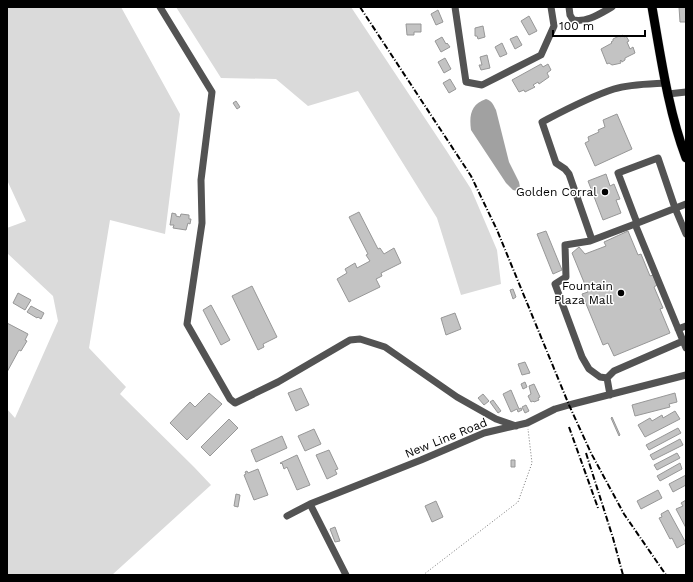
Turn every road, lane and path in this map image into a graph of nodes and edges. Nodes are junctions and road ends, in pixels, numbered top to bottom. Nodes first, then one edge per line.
1 (160, 7) edge
2 (455, 7) edge
3 (551, 7) edge
4 (569, 7) edge
5 (612, 7) edge
6 (652, 7) edge
7 (666, 84) junction
8 (686, 92) edge
9 (668, 94) junction
10 (682, 137) edge
11 (685, 155) edge
12 (686, 204) edge
13 (675, 208) junction
14 (636, 224) junction
15 (686, 234) edge
16 (592, 240) junction
17 (686, 326) edge
18 (678, 329) junction
19 (684, 344) edge
20 (686, 375) edge
21 (607, 378) junction
22 (610, 395) junction
23 (527, 423) junction
24 (516, 426) junction
25 (310, 504) junction
26 (287, 516) dead end
27 (346, 575) edge
28 (423, 575) edge

1 - 24 street
2 - 3 street
4 - 5 street
6 - 7 main road
7 - 9 main road
7 - 16 street
8 - 9 street
9 - 10 main road
10 - 11 main road
12 - 13 street
13 - 14 street
13 - 14 street
13 - 15 street
14 - 16 street
14 - 18 street
16 - 21 street
17 - 18 street
18 - 19 street
19 - 21 street
20 - 22 street, New Line Road
21 - 22 street
22 - 23 street, New Line Road
23 - 24 street, New Line Road
23 - 28 path
24 - 25 street, New Line Road
25 - 26 street, New Line Road
25 - 27 street

